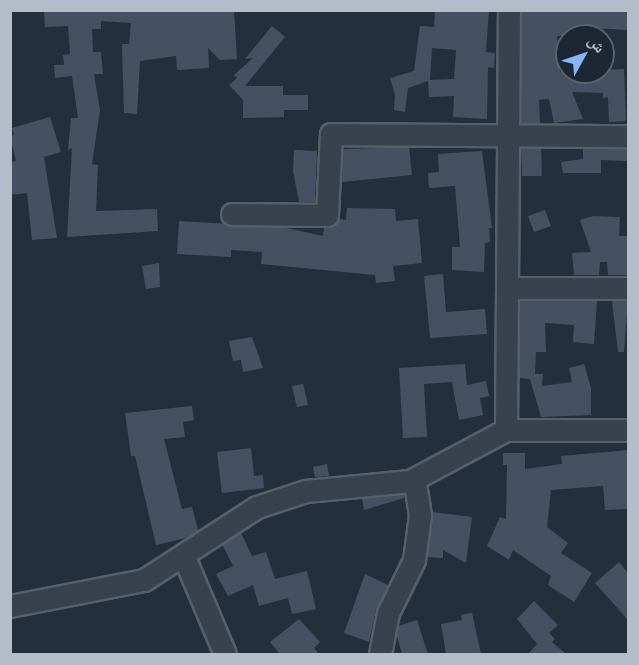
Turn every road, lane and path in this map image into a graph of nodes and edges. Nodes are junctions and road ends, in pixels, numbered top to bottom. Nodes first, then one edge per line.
1 (509, 10) edge
2 (507, 135) junction
3 (628, 136) edge
4 (232, 214) dead end
5 (507, 288) junction
6 (628, 288) edge
7 (506, 430) junction
8 (628, 430) edge
9 (414, 478) junction
10 (184, 557) junction
11 (10, 606) edge
12 (225, 654) edge
13 (380, 654) edge

1 - 2 street
2 - 3 street
2 - 4 street
2 - 5 street
5 - 6 street
5 - 7 street
7 - 8 street
7 - 9 street
9 - 10 street
9 - 13 street
10 - 11 street
10 - 12 street

